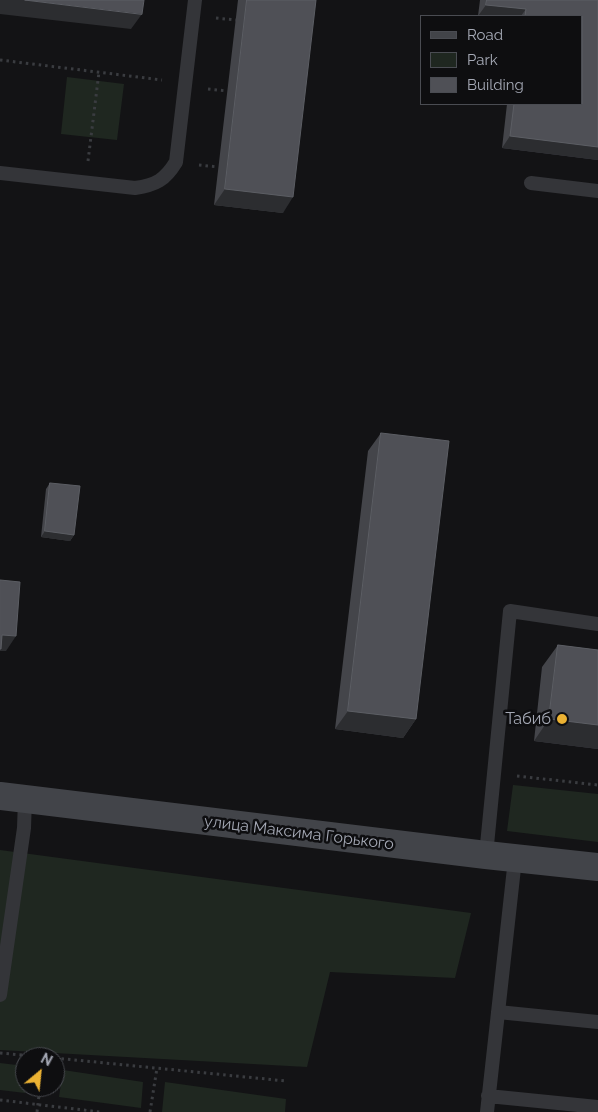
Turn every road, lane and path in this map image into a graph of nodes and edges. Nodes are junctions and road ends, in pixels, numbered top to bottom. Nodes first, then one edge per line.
1 (195, 0) edge
2 (0, 60) edge
3 (99, 72) junction
4 (185, 82) junction
5 (0, 172) edge
6 (85, 183) junction
7 (531, 183) dead end
8 (598, 191) edge
9 (598, 624) edge
10 (494, 773) junction
11 (598, 785) edge
12 (12, 797) edge
13 (486, 855) junction
14 (515, 859) junction
15 (598, 867) edge
16 (0, 995) edge
17 (498, 1012) junction
18 (598, 1022) edge
19 (0, 1052) edge
20 (15, 1054) edge
21 (65, 1059) edge
22 (157, 1068) junction
23 (286, 1081) dead end
24 (488, 1096) junction
25 (39, 1097) edge
26 (0, 1100) edge
27 (38, 1105) junction
28 (598, 1107) edge
29 (37, 1112) edge
30 (100, 1112) edge
31 (150, 1112) edge
32 (487, 1112) edge

1 - 4 lane
2 - 3 path
3 - 4 path
3 - 6 path
4 - 6 lane
5 - 6 lane
7 - 8 lane
9 - 10 lane
10 - 11 path
10 - 13 lane
12 - 13 main road, улица Максима Горького
12 - 16 lane
13 - 14 main road, улица Максима Горького
14 - 15 main road, улица Максима Горького
14 - 17 lane
17 - 18 lane
17 - 24 lane
19 - 20 path
21 - 22 path
22 - 23 path
22 - 31 path
24 - 28 lane
24 - 32 lane
25 - 27 path
26 - 27 path
27 - 29 path
27 - 30 path

